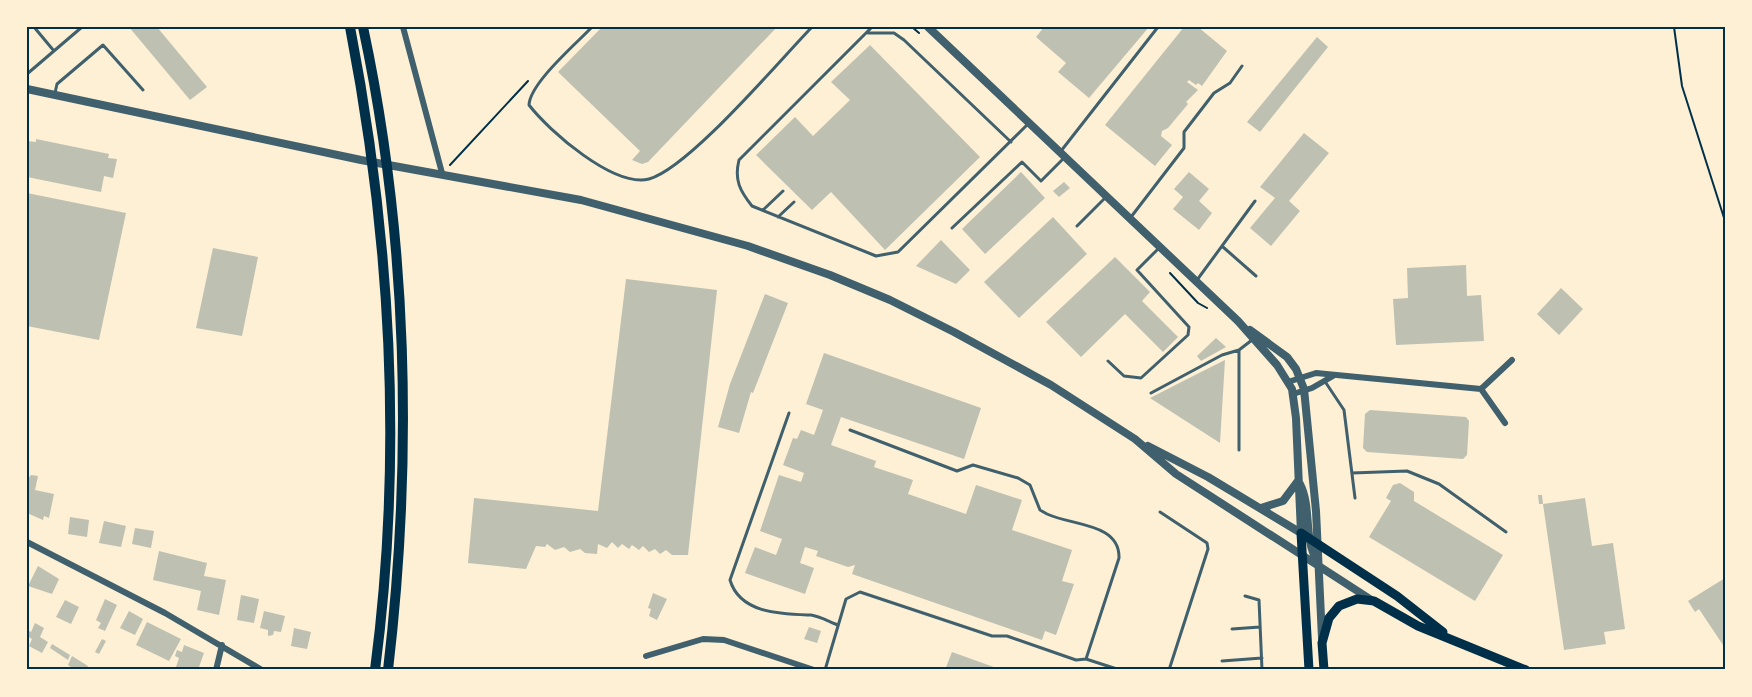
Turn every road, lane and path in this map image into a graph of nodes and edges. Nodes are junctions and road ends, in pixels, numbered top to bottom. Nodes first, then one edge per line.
1 (34, 27) edge
2 (82, 27) edge
3 (350, 27) edge
4 (363, 27) edge
5 (403, 27) edge
6 (592, 27) edge
7 (812, 27) edge
8 (872, 27) edge
9 (912, 27) edge
10 (928, 27) edge
11 (1158, 27) edge
12 (1674, 27) edge
13 (868, 33) junction
14 (920, 35) dead end
15 (54, 51) junction
16 (1242, 66) dead end
17 (27, 74) edge
18 (531, 78) dead end
19 (27, 89) edge
20 (142, 90) dead end
21 (55, 95) junction
22 (1029, 123) junction
23 (1011, 142) junction
24 (1062, 155) junction
25 (442, 173) junction
26 (783, 191) dead end
27 (1107, 197) junction
28 (1255, 201) dead end
29 (794, 202) dead end
30 (763, 210) junction
31 (778, 217) junction
32 (1130, 218) junction
33 (1725, 221) edge
34 (1077, 226) dead end
35 (952, 228) dead end
36 (1160, 247) junction
37 (1222, 247) junction
38 (1152, 255) junction
39 (1256, 276) dead end
40 (1196, 282) junction
41 (1209, 309) dead end
42 (1256, 337) junction
43 (1239, 350) junction
44 (1512, 360) dead end
45 (1108, 361) dead end
46 (1319, 374) junction
47 (1334, 376) junction
48 (1300, 377) junction
49 (1325, 381) junction
50 (1288, 382) junction
51 (1481, 389) junction
52 (1304, 390) junction
53 (1151, 393) dead end
54 (1293, 394) junction
55 (789, 413) dead end
56 (1505, 423) dead end
57 (850, 430) dead end
58 (1134, 439) junction
59 (1239, 450) dead end
60 (1352, 473) junction
61 (1299, 481) junction
62 (1355, 498) dead end
63 (1261, 508) junction
64 (1160, 512) dead end
65 (1506, 532) dead end
66 (1305, 536) junction
67 (27, 542) edge
68 (1318, 545) junction
69 (1303, 555) junction
70 (1318, 564) junction
71 (1245, 596) dead end
72 (1374, 601) junction
73 (838, 625) junction
74 (1260, 627) junction
75 (1232, 629) dead end
76 (1452, 639) junction
77 (1322, 643) junction
78 (222, 645) junction
79 (646, 656) dead end
80 (1262, 658) junction
81 (1086, 659) junction
82 (1222, 661) dead end
83 (216, 670) edge
84 (262, 670) edge
85 (375, 670) edge
86 (388, 670) edge
87 (814, 670) edge
88 (825, 670) edge
89 (1120, 670) edge
90 (1169, 670) edge
91 (1262, 670) edge
92 (1309, 670) edge
93 (1324, 670) edge
94 (1526, 670) edge

1 - 15 lane
2 - 15 lane
3 - 85 main road
4 - 86 main road
5 - 25 street
6 - 7 lane
8 - 13 lane
9 - 14 path
10 - 22 street
11 - 24 lane
12 - 33 path
13 - 23 lane
13 - 30 lane
15 - 17 lane
16 - 32 lane
18 - 25 path
19 - 21 street
20 - 21 lane
21 - 25 street
22 - 23 lane
22 - 24 street
23 - 31 lane
24 - 27 street
24 - 35 lane
25 - 58 street
26 - 30 lane
27 - 32 street
27 - 34 lane
28 - 37 lane
29 - 31 lane
30 - 31 lane
32 - 36 street
36 - 38 lane
36 - 40 street
37 - 39 lane
37 - 40 lane
38 - 41 path
38 - 45 lane
40 - 42 street
42 - 43 lane
42 - 48 street
42 - 50 street
43 - 53 lane
43 - 59 lane
44 - 51 street
46 - 47 street
46 - 48 street
46 - 49 lane
47 - 49 street
47 - 51 street
48 - 50 street
48 - 52 street
49 - 52 street
49 - 60 lane
50 - 54 street
51 - 56 street
52 - 54 street
52 - 68 street
54 - 61 street
55 - 73 lane
57 - 81 lane
58 - 63 street
58 - 69 street
60 - 62 lane
60 - 65 lane
61 - 63 street
61 - 66 street
63 - 66 street
64 - 90 lane
66 - 68 main road
66 - 69 main road
66 - 70 street
67 - 78 street
68 - 70 street
68 - 76 main road
69 - 70 street
69 - 92 main road
70 - 72 street
70 - 77 street
71 - 74 lane
72 - 76 main road
72 - 77 main road
73 - 81 lane
73 - 88 lane
74 - 75 lane
74 - 80 lane
76 - 94 main road
77 - 93 main road
78 - 83 street
78 - 84 street
79 - 87 street
80 - 82 lane
80 - 91 lane
81 - 89 lane

